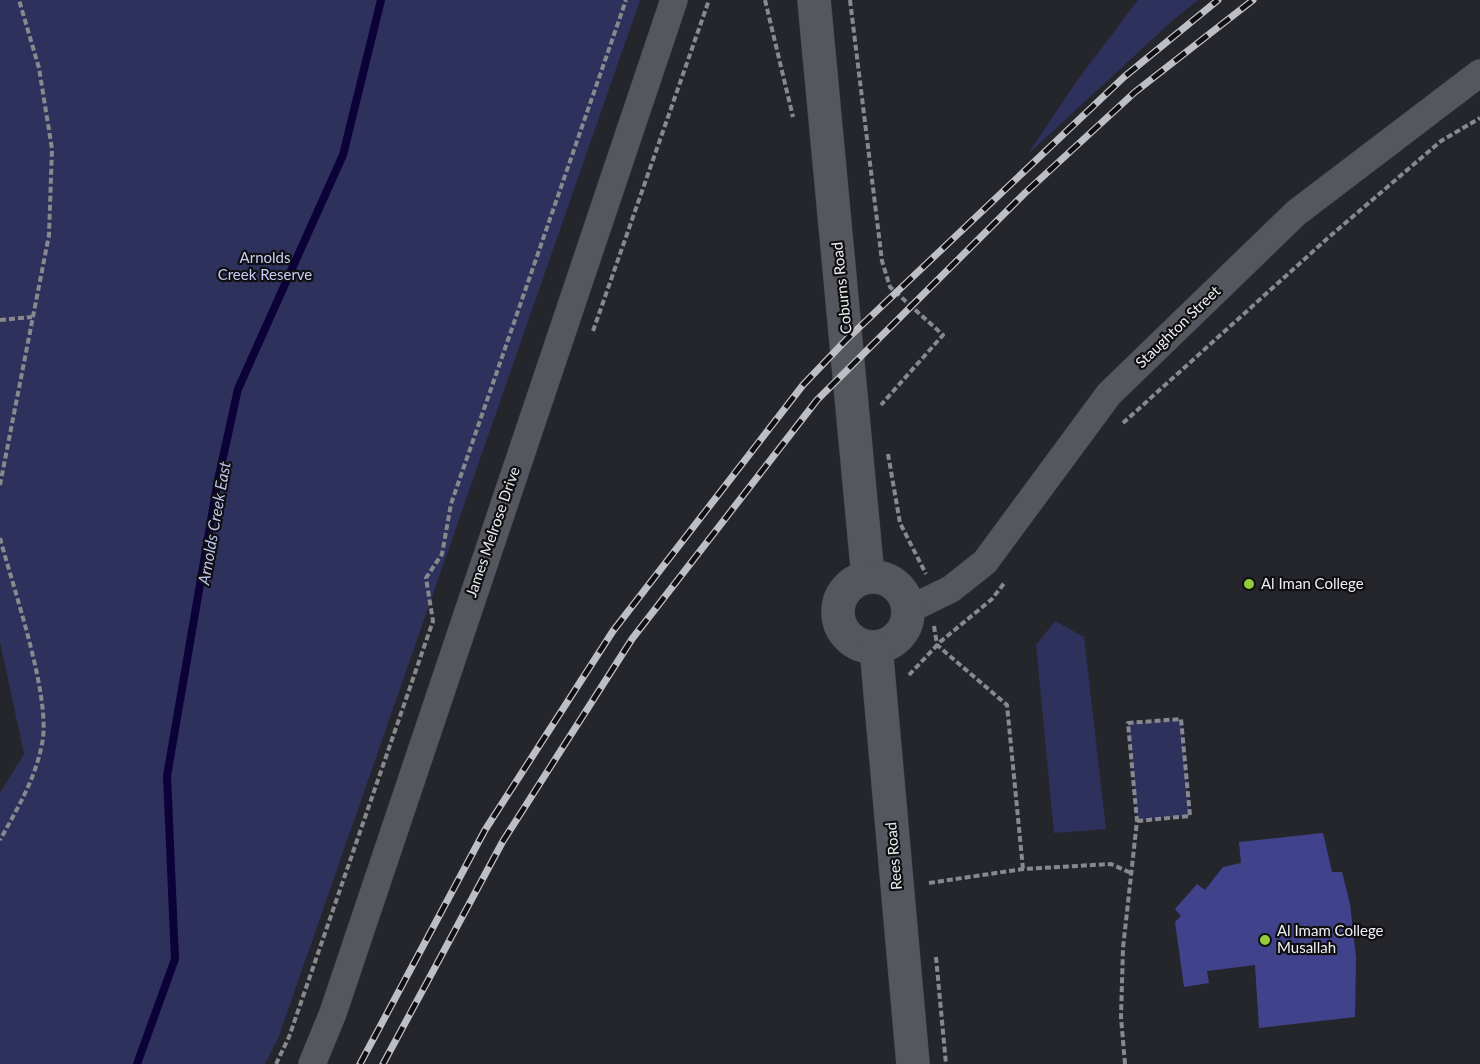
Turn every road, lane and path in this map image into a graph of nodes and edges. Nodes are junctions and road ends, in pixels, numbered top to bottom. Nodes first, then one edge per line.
1 (19, 0) edge
2 (626, 0) edge
3 (674, 0) edge
4 (814, 0) edge
5 (850, 0) edge
6 (1480, 73) edge
7 (1480, 118) edge
8 (32, 317) junction
9 (0, 321) edge
10 (882, 417) dead end
11 (1122, 424) dead end
12 (888, 453) dead end
13 (0, 485) edge
14 (0, 538) edge
15 (868, 577) junction
16 (1009, 577) dead end
17 (919, 604) junction
18 (937, 645) junction
19 (876, 647) junction
20 (910, 685) dead end
21 (1137, 821) junction
22 (0, 840) edge
23 (1023, 869) junction
24 (1131, 873) junction
25 (929, 883) dead end
26 (276, 1064) edge
27 (312, 1064) edge
28 (913, 1064) edge
29 (1125, 1064) edge

1 - 8 path
2 - 26 path
3 - 27 street, James Melrose Drive
4 - 15 street, Coburns Road
5 - 10 path
6 - 17 street, Staughton Street
7 - 11 path
8 - 9 path
8 - 13 path
12 - 17 path
14 - 22 path
15 - 17 street
15 - 19 street
16 - 18 path
17 - 18 path
17 - 19 street
18 - 20 path
18 - 23 path
19 - 28 street, Rees Road
21 - 21 path
21 - 24 path
23 - 24 path
23 - 25 path
24 - 29 path

